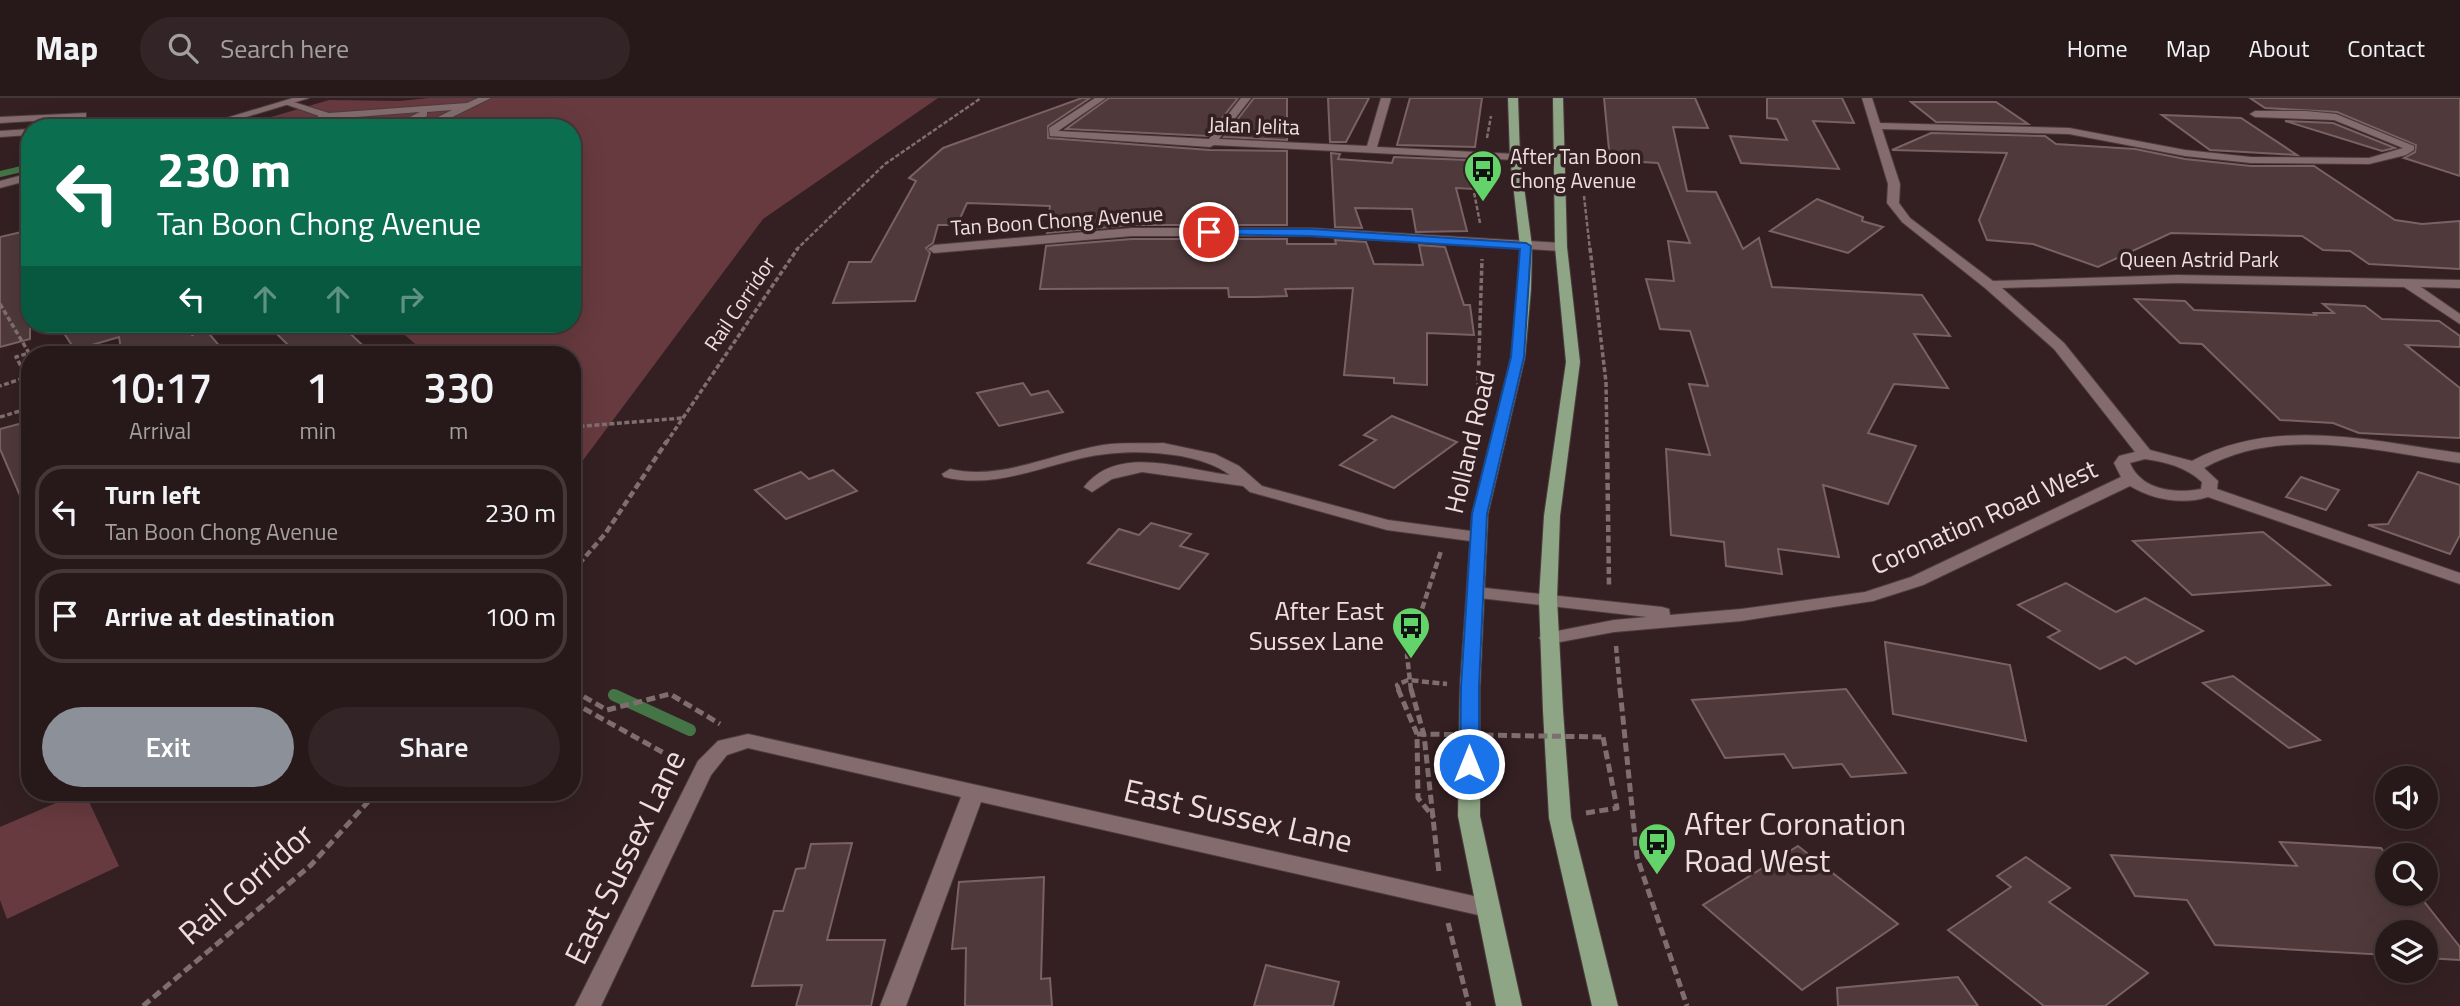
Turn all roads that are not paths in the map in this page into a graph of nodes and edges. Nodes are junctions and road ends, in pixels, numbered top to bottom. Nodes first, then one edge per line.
1 (304, 98) edge
2 (486, 98) edge
3 (1101, 98) edge
4 (1246, 98) edge
5 (1386, 98) edge
6 (1513, 98) edge
7 (1558, 98) edge
8 (1867, 98) edge
9 (287, 103) junction
10 (2313, 103) dead end
11 (468, 106) junction
12 (437, 108) junction
13 (2255, 114) dead end
14 (83, 115) dead end
15 (328, 116) junction
16 (2336, 117) junction
17 (230, 119) edge
18 (321, 119) edge
19 (412, 119) edge
20 (440, 119) edge
21 (0, 120) edge
22 (1875, 126) junction
23 (21, 133) edge
24 (0, 134) edge
25 (1210, 144) junction
26 (1371, 150) junction
27 (1515, 157) junction
28 (21, 179) edge
29 (0, 185) edge
30 (1526, 246) junction
31 (1561, 247) junction
32 (934, 250) dead end
33 (2408, 284) junction
34 (1990, 285) junction
35 (2460, 285) edge
36 (2460, 320) edge
37 (2145, 454) junction
38 (2460, 458) edge
39 (2193, 467) junction
40 (950, 474) dead end
41 (2131, 479) junction
42 (1243, 481) junction
43 (1092, 487) dead end
44 (2209, 492) junction
45 (1478, 537) junction
46 (2460, 579) edge
47 (1476, 593) junction
48 (1548, 599) junction
49 (1690, 617) junction
50 (1549, 638) junction
51 (974, 791) junction
52 (1487, 908) junction
53 (588, 1006) edge
54 (892, 1006) edge
55 (1509, 1006) edge
56 (1605, 1006) edge

1 - 9 street
2 - 11 street
3 - 25 street, Jalan Jelita
4 - 25 street
5 - 26 street
6 - 27 main road, Holland Road
7 - 31 main road
8 - 22 street
9 - 15 street
9 - 17 street
10 - 16 street
11 - 12 street
11 - 20 street
12 - 15 street
12 - 19 street
13 - 16 street
14 - 21 street
15 - 18 street
16 - 22 street
22 - 34 street
23 - 24 street
25 - 26 street, Jalan Jelita
26 - 27 street, Jalan Jelita
27 - 30 main road, Holland Road
28 - 29 street
30 - 31 street, Tan Boon Chong Avenue
30 - 32 street, Tan Boon Chong Avenue
30 - 45 main road, Holland Road
31 - 48 main road
33 - 34 street, Queen Astrid Park
33 - 35 street, Queen Astrid Park
33 - 36 street
34 - 37 street
37 - 39 street
37 - 41 street
38 - 39 street
39 - 44 street
40 - 42 street
41 - 44 street
41 - 49 street, Coronation Road West
42 - 43 street
42 - 45 street
44 - 46 street
45 - 47 main road, Holland Road
47 - 48 street, Coronation Road West
47 - 52 main road, Holland Road
48 - 49 street, Coronation Road West
48 - 50 main road
49 - 50 street, Coronation Road West
50 - 56 main road
51 - 52 street, East Sussex Lane
51 - 53 street, East Sussex Lane
51 - 54 street
52 - 55 main road, Holland Road

